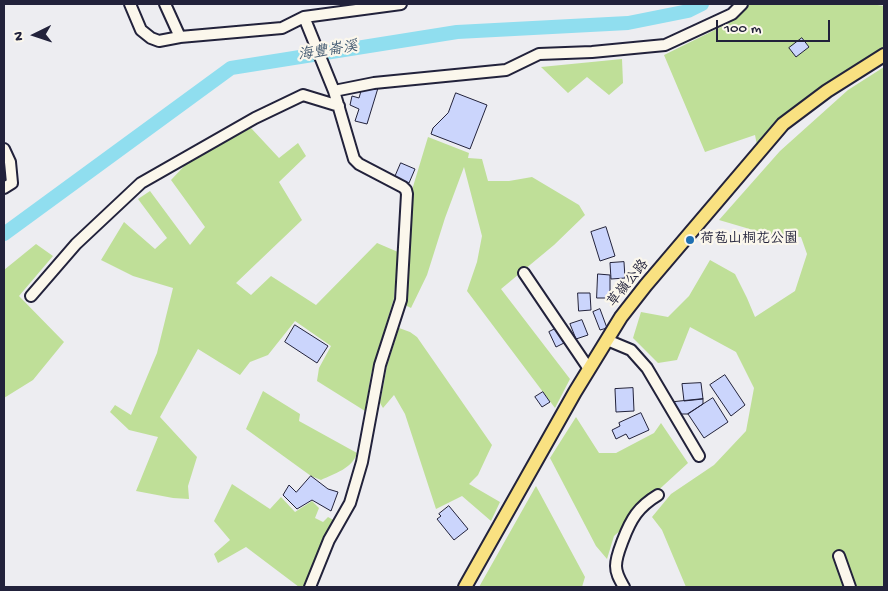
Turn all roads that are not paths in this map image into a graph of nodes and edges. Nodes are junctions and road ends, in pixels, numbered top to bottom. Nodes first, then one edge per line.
1 (130, 4) edge
2 (165, 4) edge
3 (401, 4) edge
4 (742, 4) edge
5 (350, 7) edge
6 (304, 17) junction
7 (180, 37) junction
8 (884, 55) edge
9 (334, 91) junction
10 (339, 106) junction
11 (4, 149) edge
12 (4, 188) edge
13 (524, 273) dead end
14 (31, 296) dead end
15 (606, 340) junction
16 (589, 369) junction
17 (699, 456) dead end
18 (658, 495) dead end
19 (839, 556) dead end
20 (310, 587) edge
21 (465, 587) edge
22 (624, 587) edge
23 (850, 587) edge

1 - 7 street
2 - 7 street
3 - 5 street
4 - 9 street
5 - 6 street
6 - 7 street
6 - 9 street
8 - 15 main road, 草嶺公路
9 - 10 street
10 - 14 street
10 - 20 street
11 - 12 street
13 - 16 street
15 - 16 main road, 草嶺公路
15 - 17 street
16 - 21 main road, 草嶺公路
18 - 22 street
19 - 23 street

